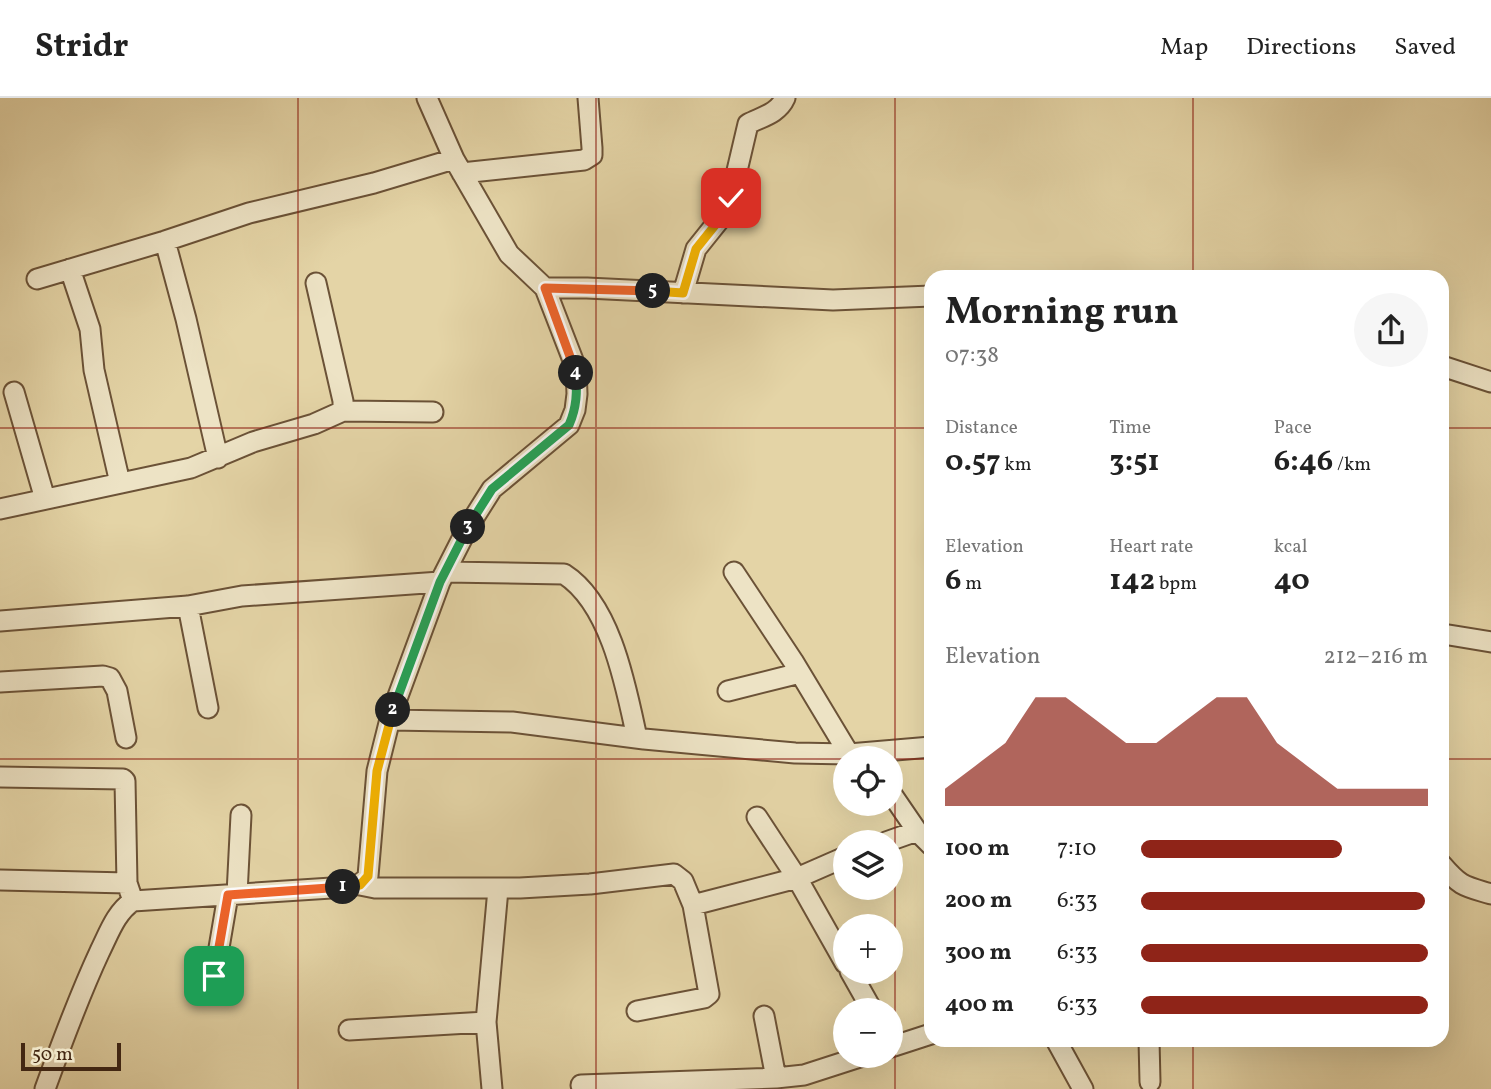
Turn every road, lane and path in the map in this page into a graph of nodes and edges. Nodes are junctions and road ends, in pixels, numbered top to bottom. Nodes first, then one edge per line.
1 (427, 98) edge
2 (588, 98) edge
3 (785, 98) edge
4 (458, 166) junction
5 (165, 242) junction
6 (69, 269) junction
7 (37, 279) dead end
8 (316, 283) dead end
9 (545, 288) junction
10 (683, 293) junction
11 (924, 296) edge
12 (1449, 368) edge
13 (1491, 382) edge
14 (14, 393) dead end
15 (342, 411) junction
16 (433, 412) dead end
17 (218, 458) junction
18 (120, 483) junction
19 (45, 499) junction
20 (0, 509) edge
21 (734, 572) dead end
22 (443, 577) junction
23 (188, 606) junction
24 (0, 621) edge
25 (1449, 635) dead end
26 (1491, 642) edge
27 (800, 673) junction
28 (0, 682) edge
29 (728, 691) dead end
30 (208, 708) dead end
31 (390, 720) junction
32 (126, 738) dead end
33 (637, 738) junction
34 (853, 746) edge
35 (924, 748) edge
36 (903, 750) edge
37 (833, 754) edge
38 (0, 777) edge
39 (903, 811) edge
40 (241, 816) dead end
41 (757, 817) dead end
42 (917, 831) junction
43 (903, 836) edge
44 (924, 838) edge
45 (833, 862) edge
46 (1449, 874) edge
47 (797, 878) junction
48 (0, 880) edge
49 (360, 885) junction
50 (498, 889) junction
51 (130, 892) junction
52 (232, 894) junction
53 (1491, 894) edge
54 (693, 905) junction
55 (833, 942) edge
56 (214, 976) dead end
57 (637, 1011) dead end
58 (764, 1016) dead end
59 (485, 1022) junction
60 (348, 1030) dead end
61 (924, 1036) edge
62 (903, 1042) edge
63 (1060, 1047) edge
64 (1149, 1047) edge
65 (833, 1066) edge
66 (776, 1078) junction
67 (1150, 1082) dead end
68 (754, 1084) edge
69 (581, 1085) dead end
70 (45, 1089) edge
71 (492, 1089) edge
72 (1083, 1089) edge

1 - 4 street
2 - 4 street
3 - 10 street
4 - 5 street
4 - 9 street
5 - 6 street
5 - 17 street
6 - 7 street
6 - 18 street
8 - 15 street
9 - 10 street
9 - 22 street
10 - 11 street
12 - 13 street
14 - 19 street
15 - 16 street
15 - 17 street
17 - 18 street
18 - 19 street
19 - 20 street
21 - 27 street
22 - 23 street
22 - 31 street
22 - 33 street
23 - 24 street
23 - 30 street
25 - 26 street
27 - 29 street
27 - 34 street
28 - 32 street
31 - 33 street
31 - 49 street
33 - 37 street
35 - 36 street
38 - 51 street
39 - 42 street
40 - 52 street
41 - 47 street
42 - 43 street
42 - 44 street
45 - 47 street
46 - 53 street
47 - 54 street
47 - 55 street
48 - 51 street
49 - 50 street
49 - 52 street
50 - 54 street
50 - 59 street
51 - 52 street
51 - 70 street
52 - 56 street
54 - 57 street
58 - 66 street
59 - 60 street
59 - 71 street
61 - 62 street
63 - 72 street
64 - 67 street
65 - 66 street
66 - 68 street
68 - 69 street

